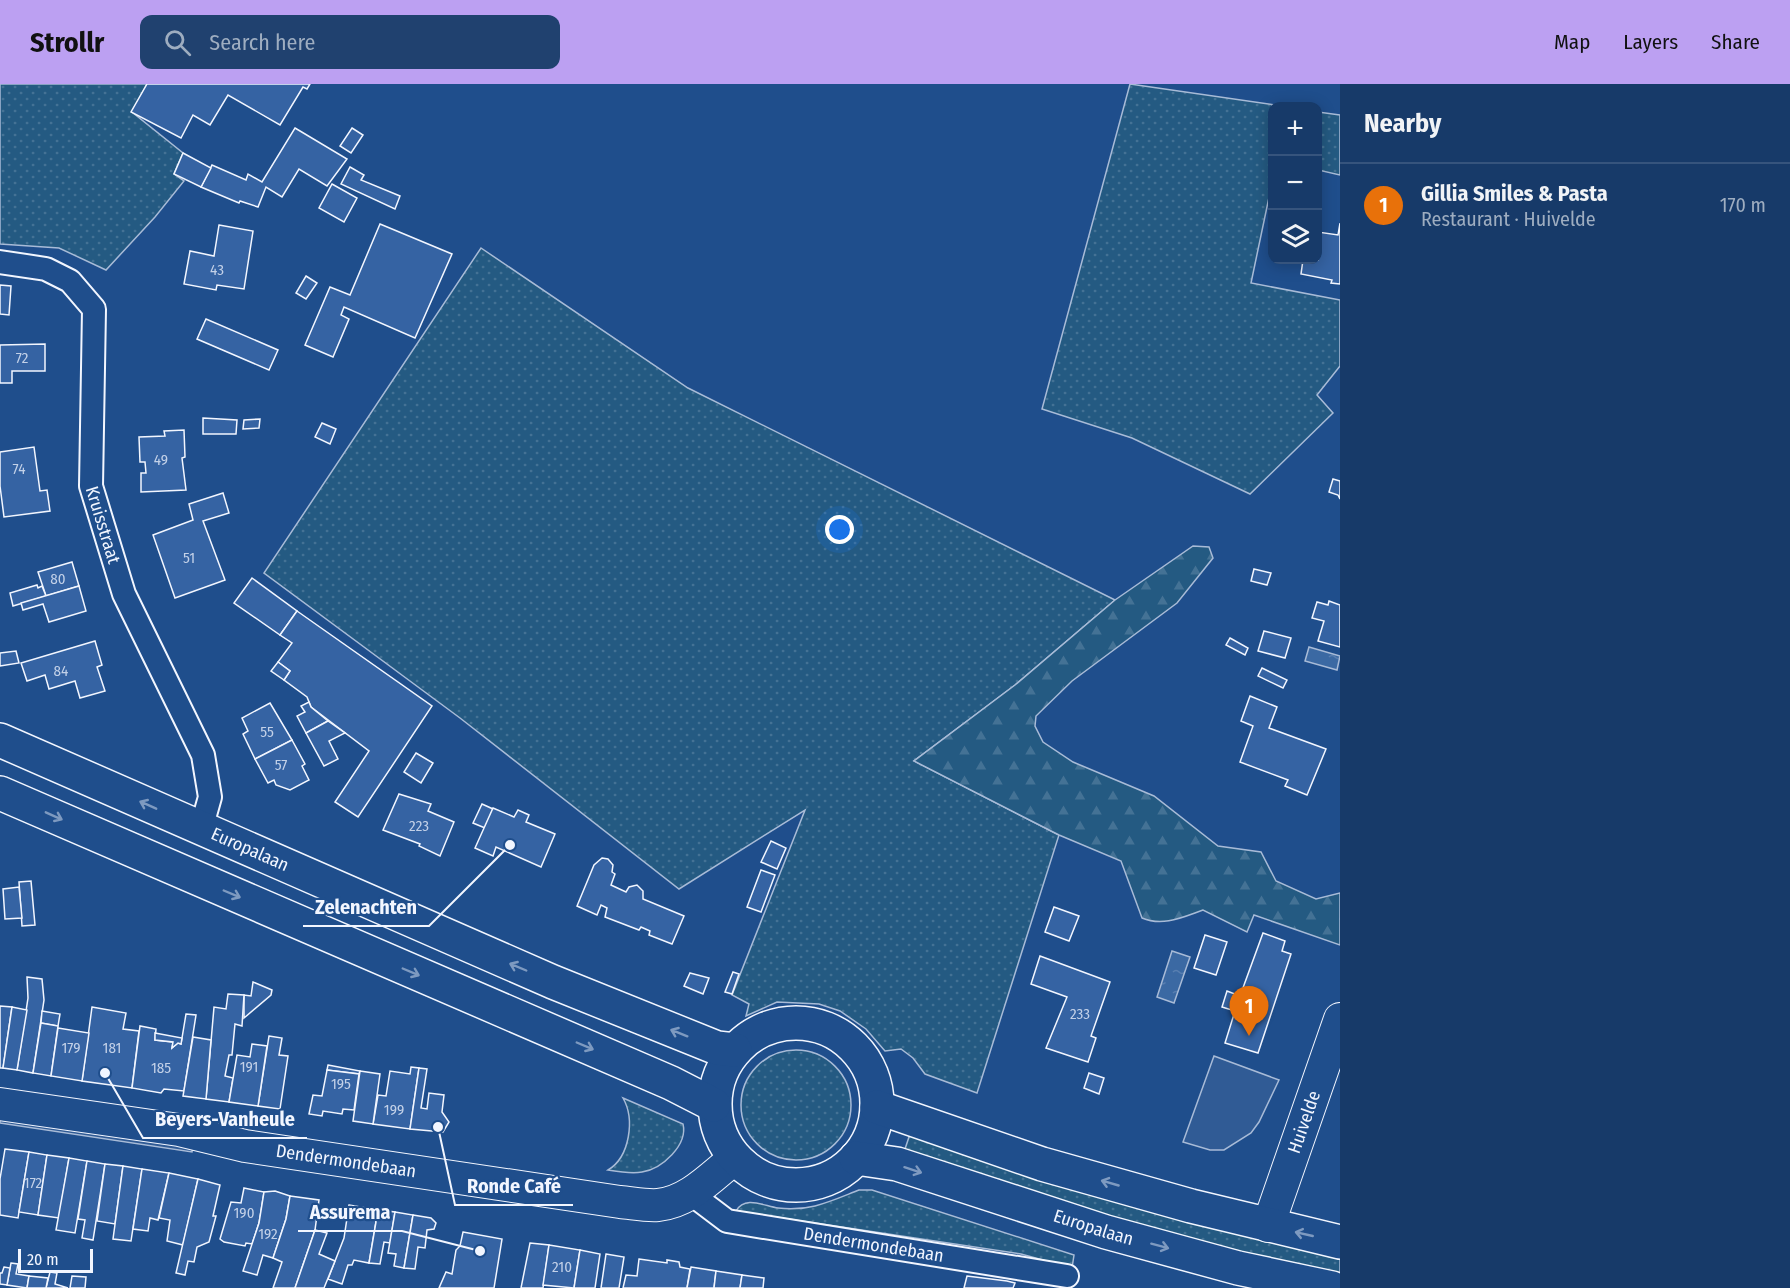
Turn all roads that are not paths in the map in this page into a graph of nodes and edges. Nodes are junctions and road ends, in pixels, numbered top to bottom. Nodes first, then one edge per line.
1 (0, 262) edge
2 (0, 740) edge
3 (0, 793) edge
4 (201, 829) junction
5 (1340, 1019) edge
6 (735, 1050) junction
7 (0, 1104) edge
8 (714, 1106) junction
9 (877, 1107) junction
10 (735, 1158) junction
11 (856, 1158) junction
12 (690, 1193) junction
13 (1268, 1226) junction
14 (1340, 1242) edge
15 (1067, 1276) dead end
16 (1332, 1288) edge

1 - 4 street, Kruisstraat
4 -> 2 main road, Europalaan
3 -> 8 main road
6 -> 4 main road, Europalaan
5 - 13 street, Huivelde
6 - 8 main road
6 - 9 main road
7 - 12 street, Dendermondebaan
8 - 10 main road
9 - 11 main road
13 -> 9 main road
10 - 11 main road
10 - 12 street, Dendermondebaan
11 -> 16 main road, Europalaan
12 - 15 street, Dendermondebaan
14 -> 13 main road

